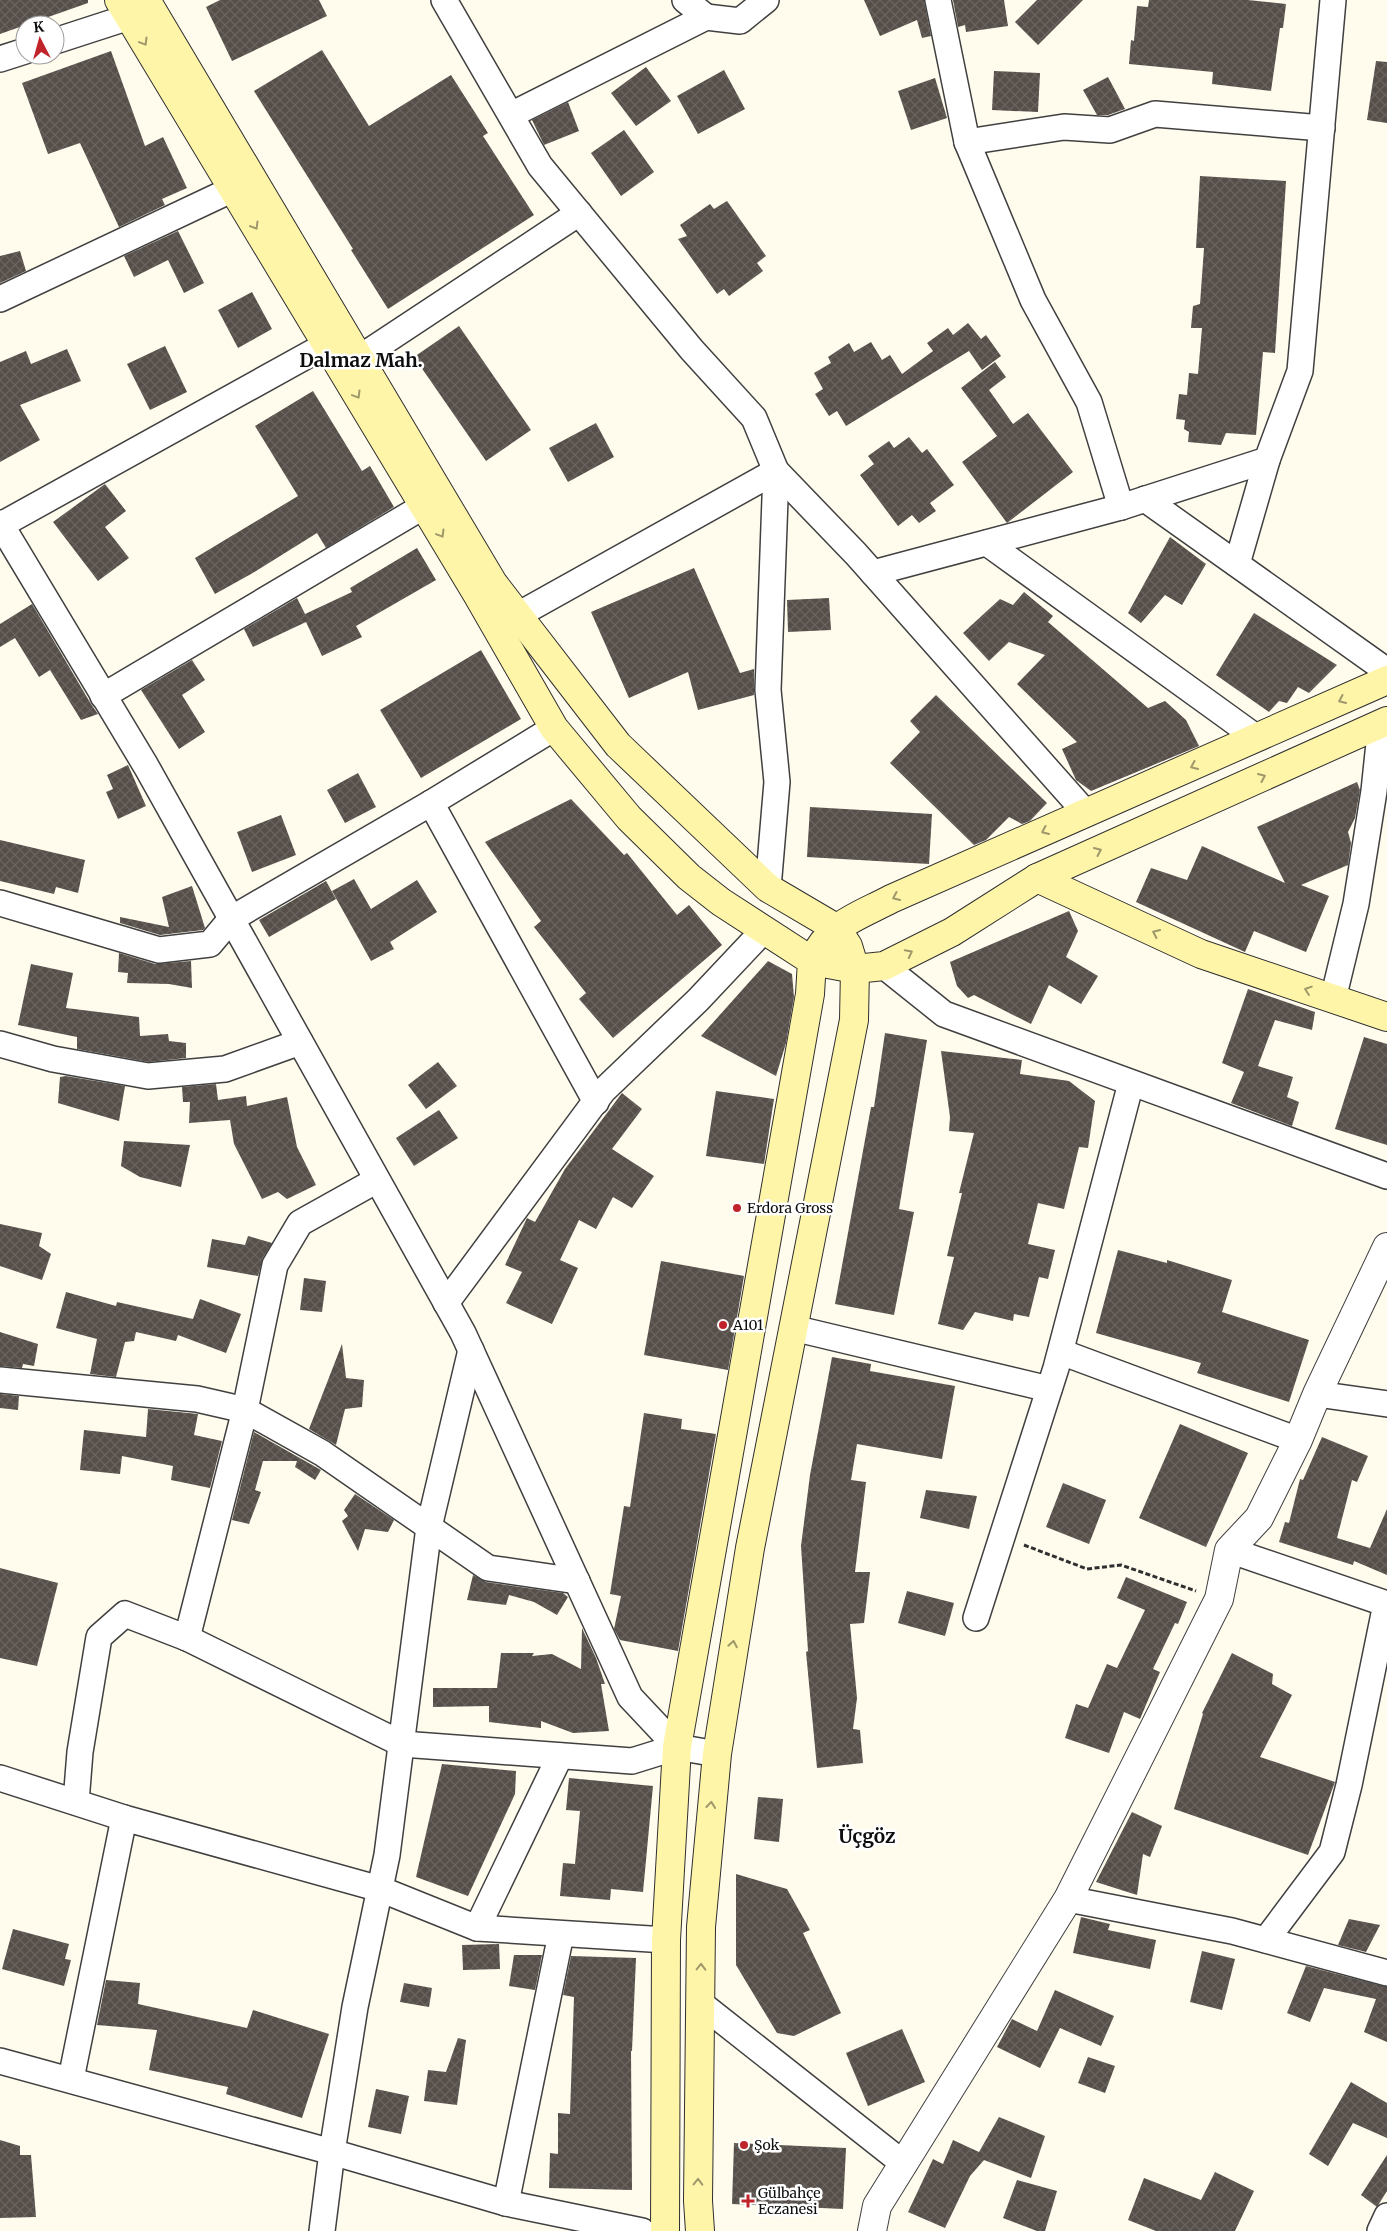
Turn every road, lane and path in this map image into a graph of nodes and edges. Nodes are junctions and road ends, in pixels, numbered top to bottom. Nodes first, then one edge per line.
1 (444, 0) edge
2 (685, 0) edge
3 (766, 0) edge
4 (938, 0) edge
5 (1333, 0) edge
6 (131, 6) edge
7 (706, 17) junction
8 (65, 36) edge
9 (15, 54) edge
10 (0, 59) edge
11 (511, 115) junction
12 (1322, 128) junction
13 (967, 142) junction
14 (233, 189) junction
15 (579, 213) junction
16 (0, 300) edge
17 (326, 345) junction
18 (358, 360) junction
19 (1267, 460) junction
20 (776, 471) junction
21 (1145, 499) junction
22 (424, 506) junction
23 (1121, 507) junction
24 (1, 524) edge
25 (988, 543) junction
26 (1237, 564) junction
27 (873, 573) junction
28 (518, 615) junction
29 (1387, 671) edge
30 (1387, 680) edge
31 (103, 696) junction
32 (1384, 722) edge
33 (554, 728) junction
34 (1257, 738) junction
35 (431, 803) junction
36 (1086, 813) junction
37 (1037, 878) junction
38 (768, 888) junction
39 (0, 903) edge
40 (231, 919) junction
41 (836, 928) junction
42 (763, 931) junction
43 (812, 961) junction
44 (884, 966) junction
45 (855, 969) junction
46 (1334, 999) junction
47 (1387, 1017) edge
48 (300, 1042) junction
49 (0, 1044) edge
50 (1131, 1082) junction
51 (596, 1102) junction
52 (1387, 1176) edge
53 (378, 1180) junction
54 (1387, 1246) edge
55 (446, 1303) junction
56 (793, 1328) junction
57 (471, 1350) junction
58 (1060, 1352) junction
59 (0, 1380) edge
60 (1049, 1390) junction
61 (1317, 1394) junction
62 (1387, 1404) edge
63 (245, 1410) junction
64 (1298, 1440) junction
65 (429, 1527) junction
66 (1002, 1537) junction
67 (1229, 1550) junction
68 (577, 1581) junction
69 (1219, 1599) junction
70 (1386, 1604) edge
71 (976, 1618) dead end
72 (187, 1638) junction
73 (402, 1744) junction
74 (678, 1746) junction
75 (717, 1754) junction
76 (560, 1756) junction
77 (0, 1778) edge
78 (76, 1802) junction
79 (124, 1818) junction
80 (380, 1889) junction
81 (1068, 1899) junction
82 (477, 1928) junction
83 (561, 1934) junction
84 (666, 1940) junction
85 (1266, 1940) junction
86 (1387, 1973) edge
87 (700, 2002) junction
88 (0, 2061) edge
89 (71, 2079) junction
90 (332, 2152) junction
91 (904, 2164) junction
92 (506, 2204) junction
93 (1387, 2216) edge
94 (322, 2231) edge
95 (642, 2231) edge
96 (665, 2231) edge
97 (700, 2231) edge
98 (872, 2231) edge
99 (1380, 2231) edge

1 - 11 street
2 - 7 street
3 - 7 street
4 - 13 street
5 - 12 street
6 - 8 street
6 -> 14 main road
6 - 18 main road
7 - 11 street
9 - 10 street
11 - 15 street
12 - 13 street
12 - 19 street
13 - 23 street
14 - 16 street
14 -> 17 main road
15 - 18 street
15 - 20 street
17 -> 22 main road
17 - 24 street
18 - 28 main road
19 - 21 street
19 - 26 street
20 - 27 street
20 - 28 street
20 - 38 street
21 - 23 street
21 - 26 street
22 - 31 street
22 -> 33 main road
23 - 25 street
24 - 31 street
25 - 27 street
25 - 34 street
26 - 29 street
27 - 36 street
28 - 38 main road
30 -> 34 main road
31 - 40 street
37 -> 32 main road
32 - 46 street
33 - 35 street
33 - 42 main road
34 -> 36 main road
35 - 40 street
35 - 51 street
36 -> 41 main road
44 -> 37 main road
46 -> 37 main road
38 - 41 main road
39 - 40 street
40 - 48 street
41 - 43 main road
41 - 45 main road
42 - 43 main road
42 - 51 street
43 - 45 main road
43 - 74 main road
44 - 45 main road
44 - 50 street
45 - 56 main road
46 - 47 main road
48 - 49 street
48 - 53 street
50 - 52 street
50 - 58 street
51 - 55 street
53 - 55 street
53 - 63 street
54 - 61 street
55 - 57 street
56 - 60 street
75 -> 56 main road
57 - 65 street
57 - 68 street
58 - 60 street
58 - 64 street
59 - 63 street
60 - 66 street
61 - 62 street
61 - 64 street
63 - 65 street
63 - 72 street
64 - 67 street
65 - 68 street
65 - 73 street
66 - 69 path
66 - 71 street
67 - 69 street
67 - 70 street
68 - 74 street
69 - 81 street
70 - 85 street
72 - 73 street
72 - 78 street
73 - 76 street
73 - 80 street
74 - 75 street
74 - 76 street
74 - 84 main road
87 -> 75 main road
76 - 82 street
77 - 78 street
78 - 79 street
79 - 80 street
79 - 89 street
80 - 82 street
80 - 90 street
81 - 85 street
81 - 91 street
82 - 83 street
83 - 84 street
83 - 92 street
84 - 96 main road
85 - 86 street
87 - 91 street
97 -> 87 main road
88 - 89 street
89 - 90 street
90 - 92 street
90 - 94 street
91 - 98 street
92 - 95 street
93 - 99 street

